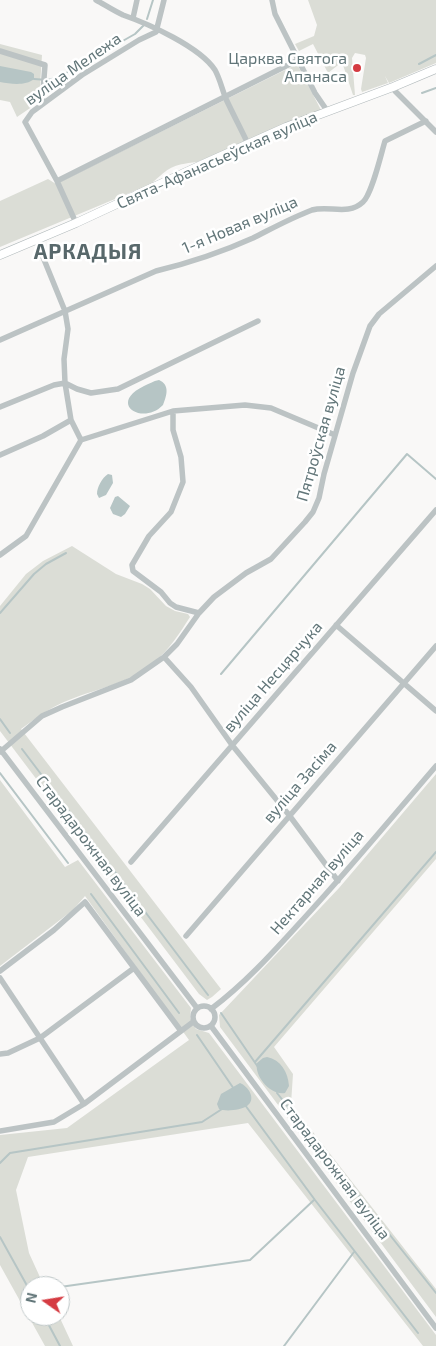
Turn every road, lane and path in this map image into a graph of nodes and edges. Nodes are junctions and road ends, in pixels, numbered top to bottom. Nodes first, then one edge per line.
1 (96, 0) edge
2 (137, 0) edge
3 (164, 0) edge
4 (272, 0) edge
5 (133, 18) junction
6 (158, 30) junction
7 (0, 51) edge
8 (298, 60) junction
9 (436, 69) edge
10 (394, 87) junction
11 (225, 96) junction
12 (42, 104) junction
13 (328, 112) junction
14 (426, 121) junction
15 (436, 132) edge
16 (248, 144) junction
17 (57, 181) junction
18 (76, 223) junction
19 (36, 240) junction
20 (1, 252) edge
21 (436, 266) edge
22 (65, 310) junction
23 (258, 321) dead end
24 (0, 340) edge
25 (65, 383) junction
26 (0, 407) edge
27 (173, 411) junction
28 (71, 420) junction
29 (335, 435) junction
30 (82, 440) junction
31 (0, 455) edge
32 (436, 510) edge
33 (0, 554) edge
34 (199, 613) junction
35 (336, 624) junction
36 (436, 646) edge
37 (164, 657) junction
38 (404, 683) junction
39 (436, 711) edge
40 (232, 745) junction
41 (0, 751) edge
42 (436, 766) edge
43 (289, 815) junction
44 (131, 862) dead end
45 (338, 880) junction
46 (186, 936) dead end
47 (134, 968) junction
48 (0, 970) edge
49 (0, 978) edge
50 (197, 1008) junction
51 (211, 1009) junction
52 (193, 1022) junction
53 (211, 1026) junction
54 (181, 1031) junction
55 (40, 1038) junction
56 (0, 1054) edge
57 (84, 1104) junction
58 (0, 1131) edge
59 (436, 1328) edge

1 - 5 street
2 - 5 street, вуліца Мележа
3 - 6 street
4 - 8 street
5 - 6 street
6 - 11 street
6 - 12 street, вуліца Мележа
7 - 12 street
8 - 11 street
8 - 13 street
9 - 10 street, Свята-Афанасьеўская вуліца
10 - 13 street, Свята-Афанасьеўская вуліца
10 - 14 street
11 - 16 street
11 - 17 street
12 - 17 street, вуліца Мележа
13 - 16 street, Свята-Афанасьеўская вуліца
14 - 15 street
14 - 22 street, 1-я Новая вуліца
16 - 18 street, Свята-Афанасьеўская вуліца
17 - 18 street, вуліца Мележа
18 - 19 street, Свята-Афанасьеўская вуліца
19 - 20 street, Свята-Афанасьеўская вуліца
19 - 22 street
21 - 29 street, Пятроўская вуліца
22 - 24 street, 1-я Новая вуліца
22 - 25 street
23 - 25 street
25 - 26 street
25 - 28 street
27 - 29 street
27 - 30 street
27 - 34 street
28 - 30 street
28 - 31 street
29 - 34 street, Пятроўская вуліца
30 - 33 street
32 - 35 street, вуліца Несцярчука
34 - 37 street, Пятроўская вуліца
35 - 38 street
35 - 40 street, вуліца Несцярчука
36 - 38 street, вуліца Засіма
37 - 40 street
37 - 41 street, Пятроўская вуліца
38 - 39 street
38 - 43 street, вуліца Засіма
40 - 43 street
40 - 44 street, вуліца Несцярчука
41 - 50 street, Старадарожная вуліца
42 - 45 street, Нектарная вуліца
43 - 45 street
43 - 46 street, вуліца Засіма
45 - 51 street, Нектарная вуліца
47 - 48 street
47 - 54 street
47 - 55 street
49 - 55 street
50 - 51 street
50 - 52 street
51 - 53 street
52 - 53 street
52 - 54 street
53 - 59 street, Старадарожная вуліца
54 - 57 street
55 - 56 street
55 - 57 street
57 - 58 street

